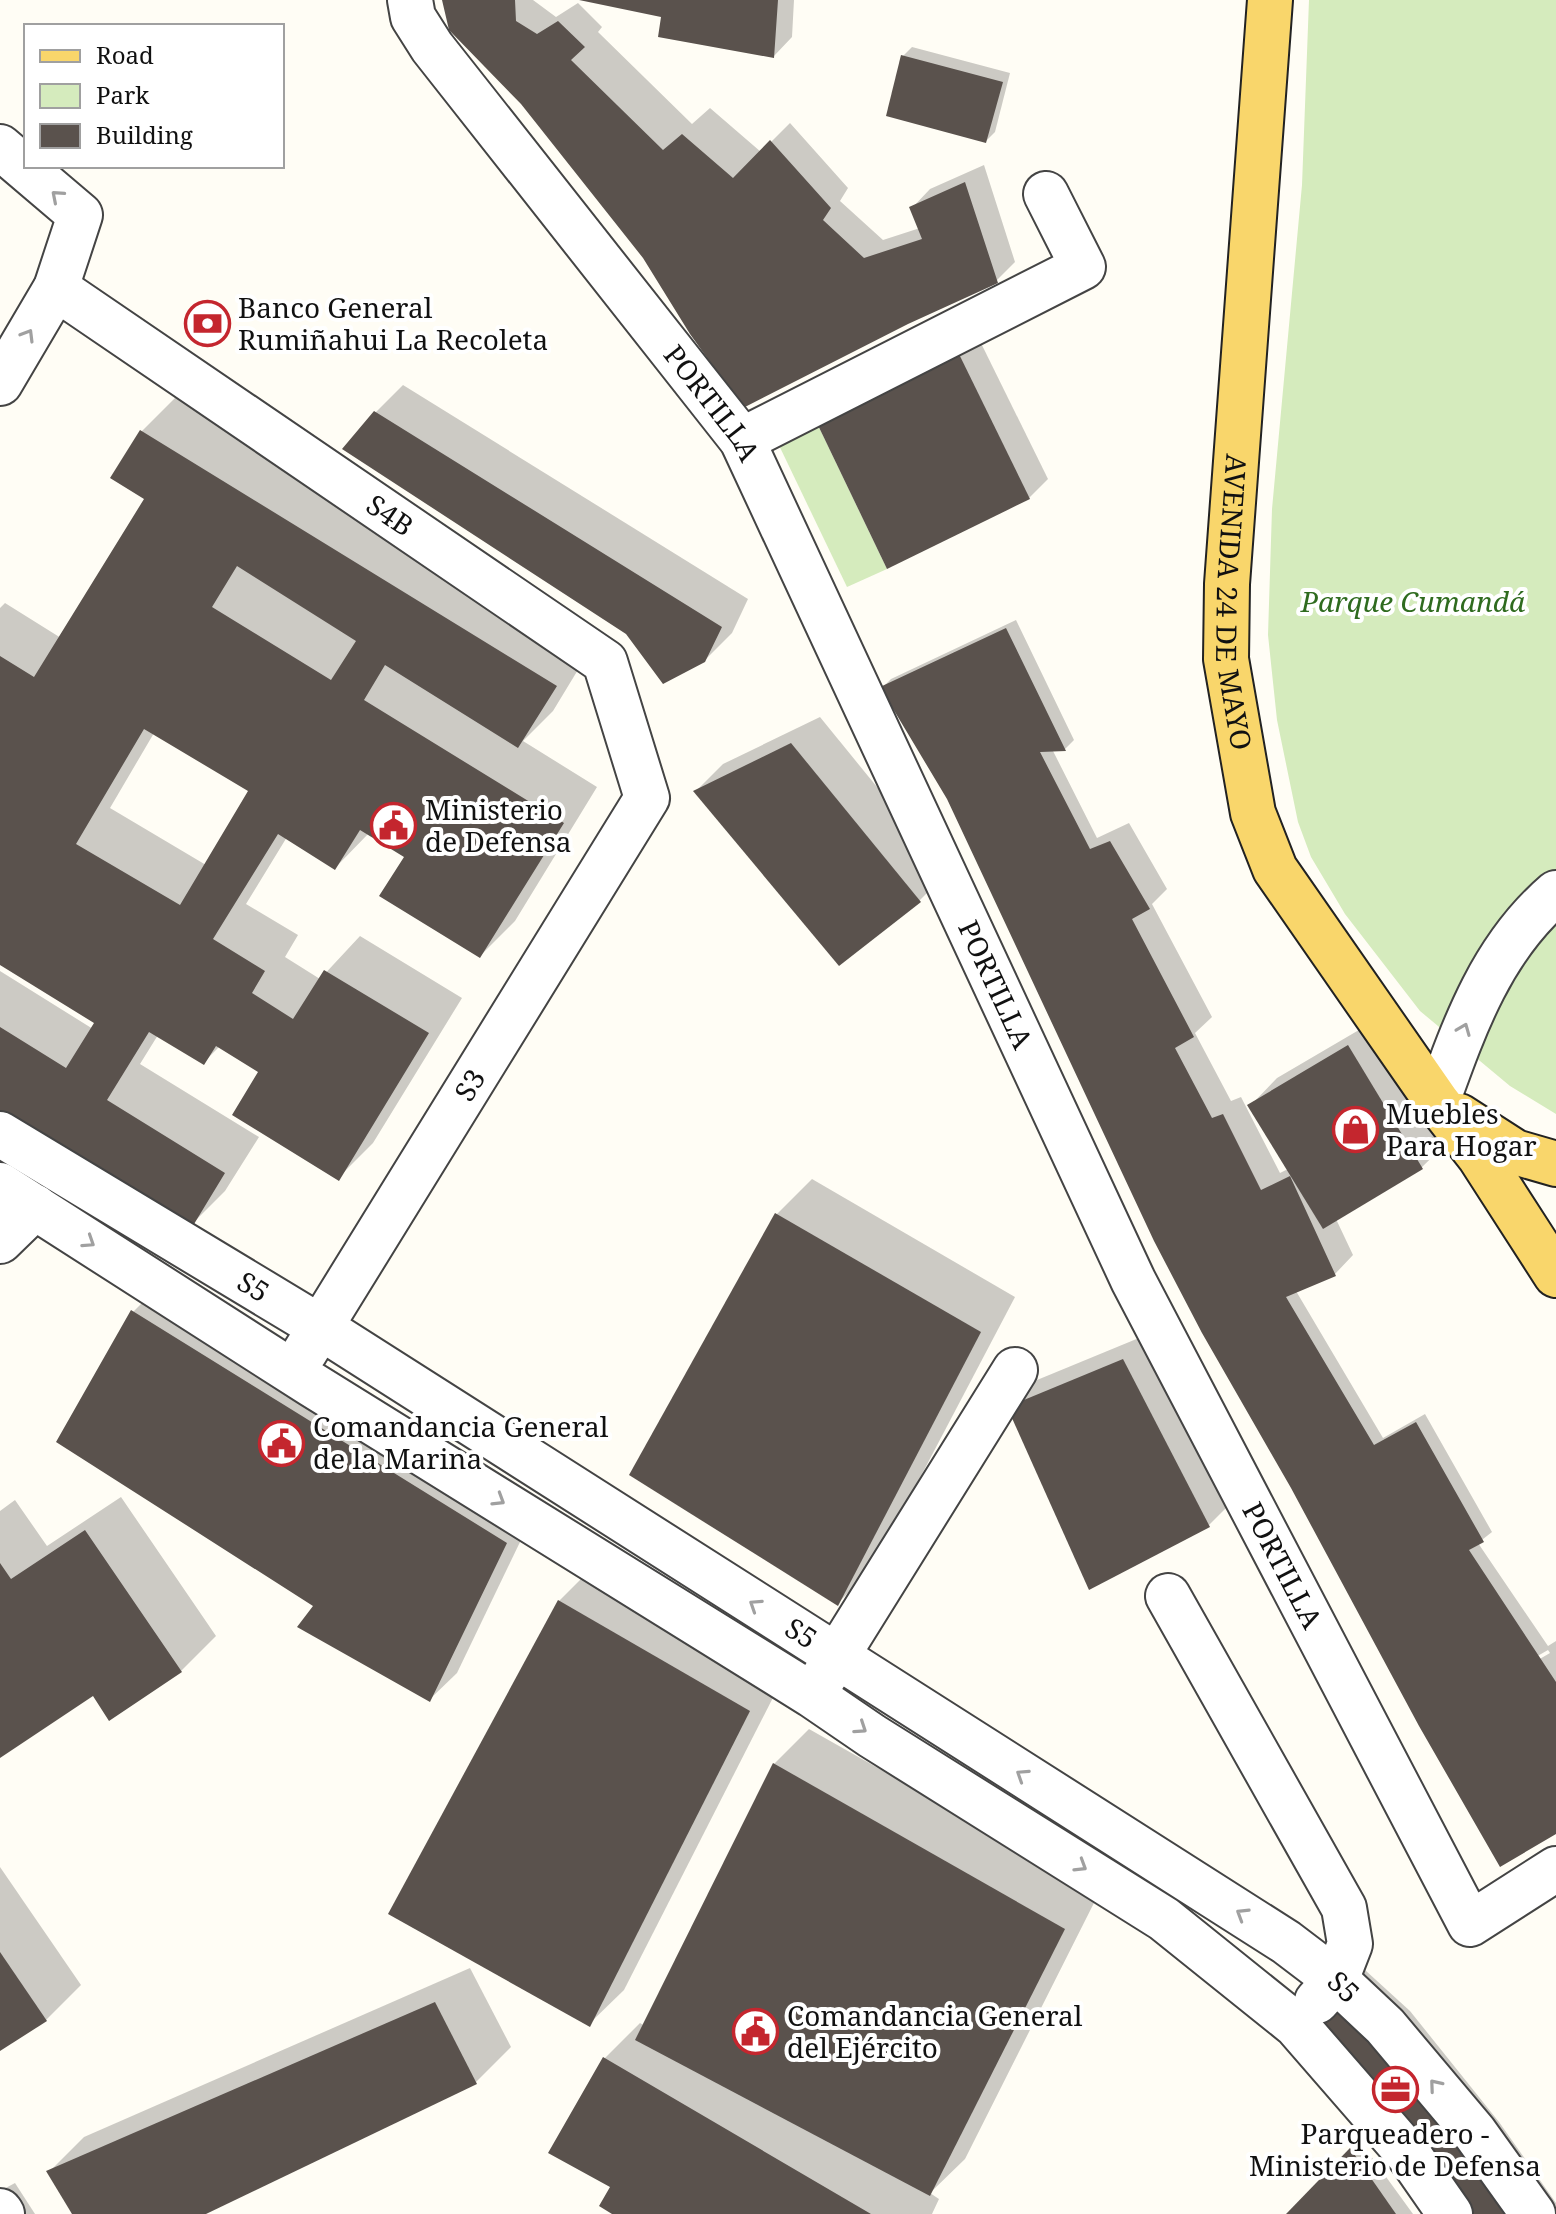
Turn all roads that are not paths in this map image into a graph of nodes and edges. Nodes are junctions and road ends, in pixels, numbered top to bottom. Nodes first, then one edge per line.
1 (410, 0) edge
2 (1270, 0) edge
3 (0, 147) edge
4 (24, 167) edge
5 (25, 168) edge
6 (1046, 194) dead end
7 (56, 288) junction
8 (0, 383) edge
9 (742, 440) junction
10 (647, 798) joint
11 (1556, 893) edge
12 (1437, 1102) junction
13 (0, 1134) edge
14 (1480, 1157) junction
15 (1556, 1164) edge
16 (17, 1196) edge
17 (1556, 1217) edge
18 (0, 1241) edge
19 (1556, 1275) edge
20 (320, 1327) junction
21 (1015, 1370) dead end
22 (292, 1371) junction
23 (1168, 1596) dead end
24 (837, 1657) junction
25 (812, 1695) junction
26 (1556, 1869) edge
27 (1336, 1980) junction
28 (1296, 2025) junction
29 (1450, 2214) edge
30 (1533, 2214) edge

1 - 9 street, PORTILLA
2 - 12 main road, AVENIDA 24 DE MAYO
4 -> 3 street
7 -> 5 street
6 - 9 street
8 -> 7 street
7 - 10 street, S4B
9 - 26 street, PORTILLA
10 - 20 street, S3
12 -> 11 street
12 - 14 main road, AVENIDA 24 DE MAYO
12 - 15 main road, AVENIDA 24 DE MAYO
13 - 20 street, S5
14 - 17 main road, AVENIDA 24 DE MAYO
14 - 19 main road, AVENIDA 24 DE MAYO
16 - 18 street
16 -> 22 street, S5
20 - 22 street, S3
24 -> 20 street, S5
21 - 24 street
22 -> 25 street, S5
23 - 27 street
24 - 25 street
27 -> 24 street, S5
25 -> 28 street, S5
27 - 28 street
30 -> 27 street, S5
28 - 29 street, S5

